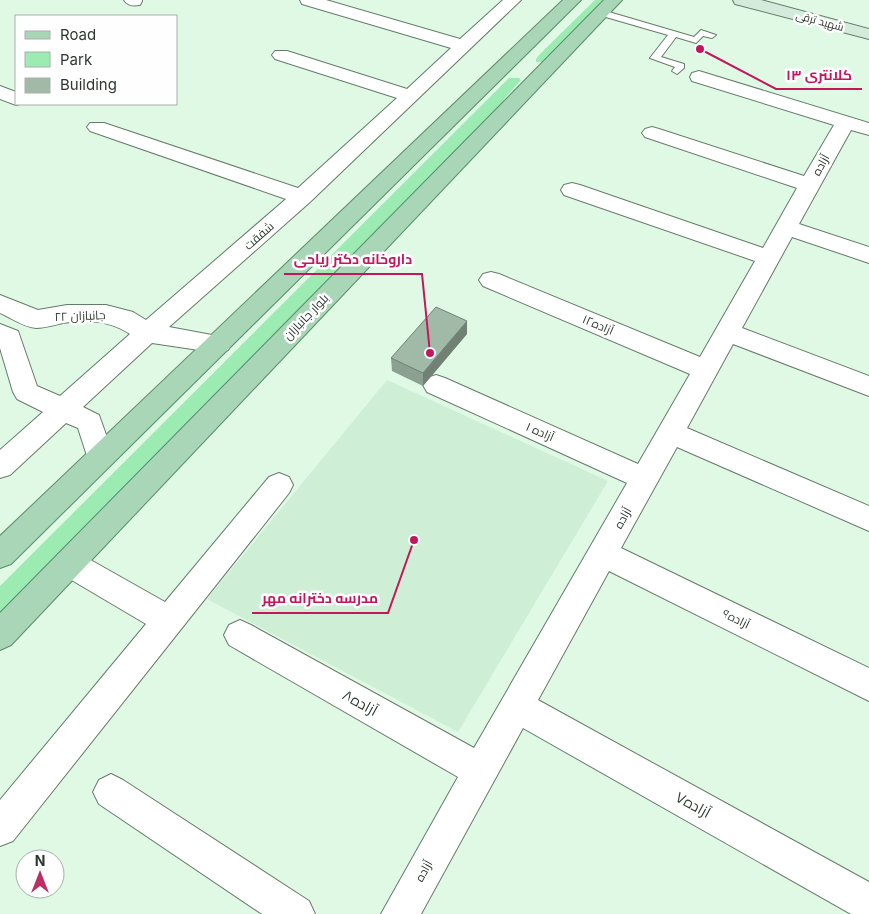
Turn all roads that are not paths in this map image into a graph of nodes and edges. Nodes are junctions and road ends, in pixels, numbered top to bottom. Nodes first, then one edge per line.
1 (308, 0) edge
2 (513, 0) edge
3 (573, 0) edge
4 (742, 0) edge
5 (608, 6) edge
6 (869, 16) edge
7 (865, 33) edge
8 (674, 34) junction
9 (712, 35) dead end
10 (464, 46) junction
11 (281, 55) dead end
12 (508, 64) junction
13 (677, 71) dead end
14 (541, 75) junction
15 (699, 77) dead end
16 (0, 92) edge
17 (410, 96) junction
18 (15, 99) edge
19 (857, 126) edge
20 (97, 127) dead end
21 (652, 133) dead end
22 (810, 185) junction
23 (572, 190) dead end
24 (302, 198) junction
25 (786, 227) junction
26 (869, 255) edge
27 (769, 258) junction
28 (491, 280) dead end
29 (0, 303) edge
30 (727, 332) junction
31 (0, 333) edge
32 (147, 333) junction
33 (219, 344) junction
34 (706, 370) junction
35 (436, 385) dead end
36 (869, 386) edge
37 (62, 410) junction
38 (671, 433) junction
39 (100, 457) junction
40 (0, 467) edge
41 (645, 480) junction
42 (279, 484) dead end
43 (869, 519) edge
44 (603, 554) junction
45 (0, 555) edge
46 (69, 563) junction
47 (168, 620) junction
48 (0, 635) edge
49 (240, 635) dead end
50 (869, 685) edge
51 (517, 706) junction
52 (481, 771) junction
53 (111, 792) dead end
54 (0, 828) edge
55 (869, 903) edge
56 (296, 914) edge
57 (400, 914) edge

1 - 10 street
2 - 10 street, شفقت
3 - 12 main road
4 - 7 main road, شهید ترقی
5 - 8 lane
5 - 14 main road, بلوار جانبازان
6 - 7 main road
8 - 9 lane
8 - 13 lane
10 - 17 street, شفقت
11 - 17 street
12 - 14 main road
12 - 33 main road
14 - 46 main road, بلوار جانبازان
15 - 19 street
16 - 18 street
17 - 24 street, شفقت
19 - 22 street, آزاده
20 - 24 street
21 - 22 street
22 - 25 street, آزاده
23 - 27 street
24 - 32 street, شفقت
25 - 26 street
25 - 27 street, آزاده
27 - 30 street, آزاده
28 - 34 street, آزاده۱۲
29 - 32 street, جانبازان ۲۲
30 - 34 street, آزاده
30 - 36 street
31 - 37 street
32 - 33 street, جانبازان ۲۲
32 - 37 street, شفقت
33 - 39 main road
34 - 38 street, آزاده
35 - 41 street, آزاده۱۰
37 - 39 street
37 - 40 street, شفقت
38 - 41 street, آزاده
38 - 43 street
39 - 45 main road
41 - 44 street, آزاده
42 - 47 street
44 - 50 street, آزاده۹
44 - 51 street, آزاده
46 - 47 street
46 - 48 main road, بلوار جانبازان
47 - 54 street
49 - 52 street, آزاده۸
51 - 52 street, آزاده
51 - 55 street, آزاده۷
52 - 57 street, آزاده
53 - 56 street

